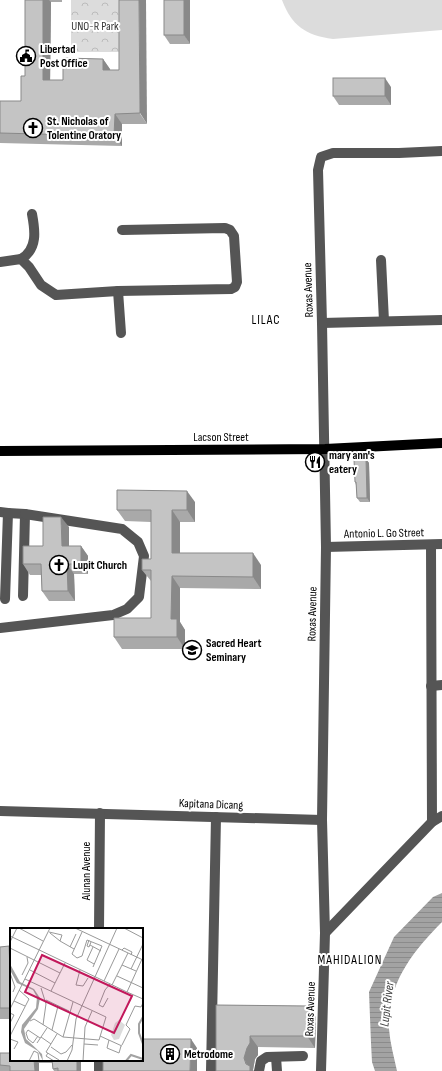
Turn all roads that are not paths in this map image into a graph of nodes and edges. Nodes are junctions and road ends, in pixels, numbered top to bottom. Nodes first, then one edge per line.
1 (442, 151) edge
2 (32, 214) dead end
3 (122, 230) dead end
4 (21, 259) junction
5 (381, 260) dead end
6 (0, 262) edge
7 (118, 291) junction
8 (442, 320) edge
9 (384, 321) junction
10 (322, 323) junction
11 (121, 333) dead end
12 (442, 444) edge
13 (325, 449) junction
14 (0, 451) edge
15 (4, 513) edge
16 (24, 514) junction
17 (442, 544) edge
18 (431, 545) junction
19 (326, 547) junction
20 (24, 596) dead end
21 (5, 599) dead end
22 (0, 628) edge
23 (442, 684) edge
24 (431, 686) junction
25 (0, 811) edge
26 (100, 813) junction
27 (442, 816) edge
28 (216, 817) junction
29 (322, 820) junction
30 (432, 822) junction
31 (99, 928) edge
32 (325, 934) junction
33 (303, 1056) dead end
34 (276, 1057) junction
35 (99, 1061) edge
36 (98, 1071) edge
37 (211, 1071) edge
38 (260, 1071) edge
39 (277, 1071) edge
40 (321, 1071) edge

1 - 10 street, Roxas Avenue
2 - 4 street
3 - 7 street
4 - 6 street
4 - 7 street
5 - 9 street
7 - 11 street
8 - 9 street
9 - 10 street
10 - 13 street, Roxas Avenue
12 - 13 main road, Lacson Street
13 - 14 main road, Lacson Street
13 - 19 street, Roxas Avenue
15 - 16 street
15 - 21 street
16 - 20 street
16 - 22 street
17 - 18 street, Antonio L. Go Street
18 - 19 street, Antonio L. Go Street
18 - 24 street
19 - 29 street, Roxas Avenue
23 - 24 street
24 - 30 street
25 - 26 street, Kapitana Dicang
26 - 28 street, Kapitana Dicang
26 - 31 street, Alunan Avenue
27 - 30 street
28 - 29 street, Kapitana Dicang
28 - 37 street
29 - 32 street, Roxas Avenue
30 - 32 street
32 - 40 street, Roxas Avenue
33 - 34 street
34 - 38 street
34 - 39 street
35 - 36 street

